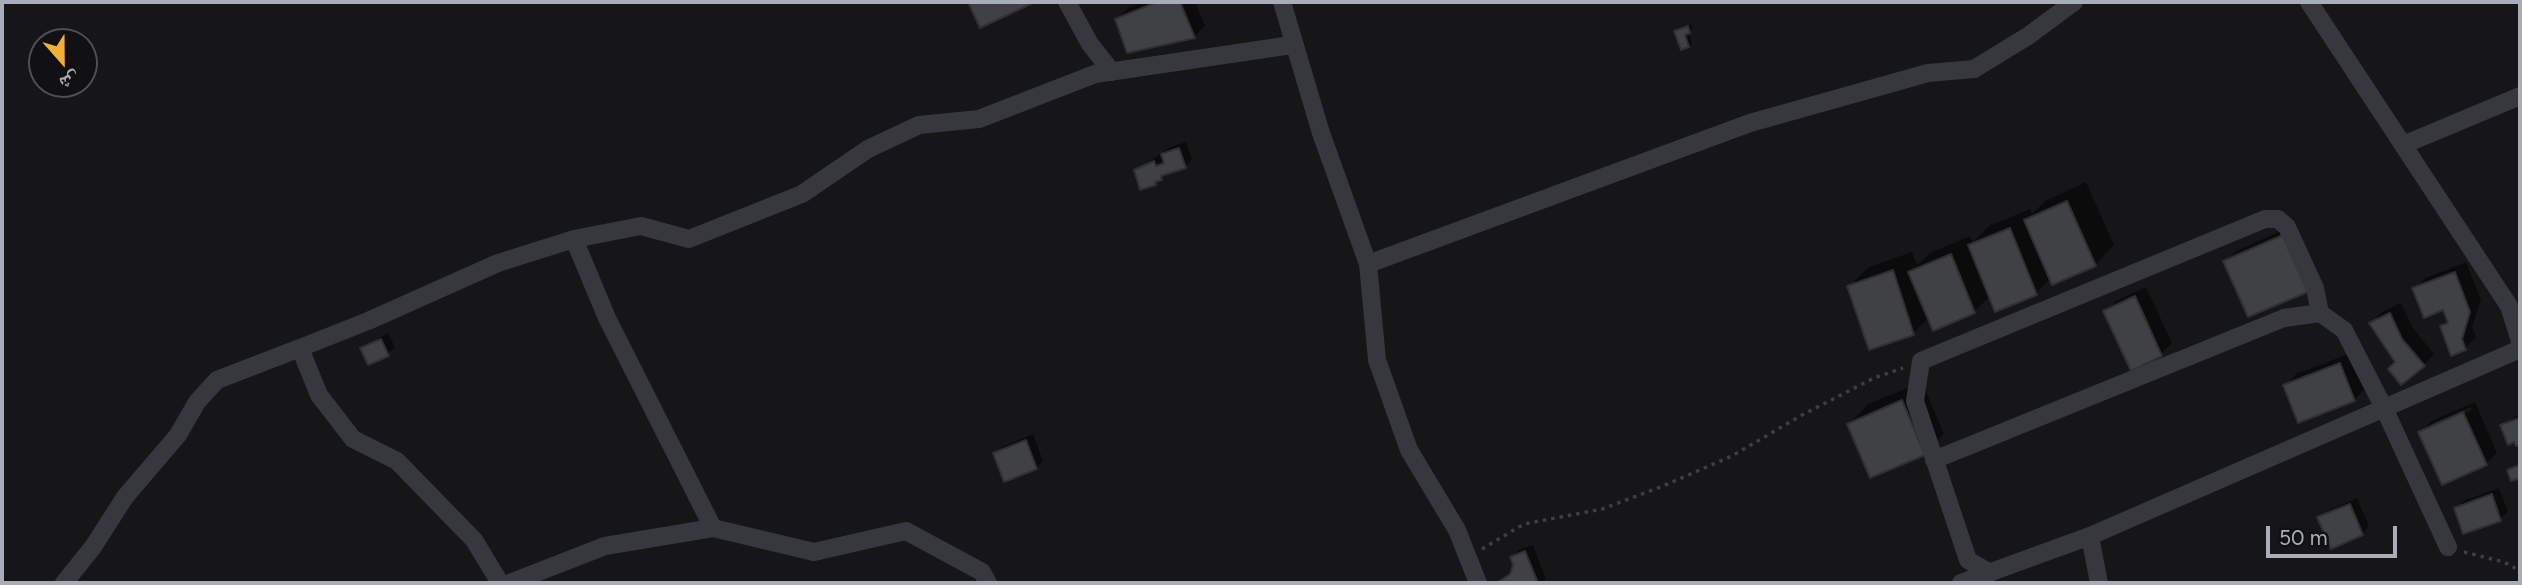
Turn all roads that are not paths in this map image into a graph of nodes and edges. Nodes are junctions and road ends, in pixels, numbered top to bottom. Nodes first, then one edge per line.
1 (1067, 2) edge
2 (1282, 2) edge
3 (2074, 2) edge
4 (2309, 2) edge
5 (1293, 45) junction
6 (1112, 72) junction
7 (2520, 96) edge
8 (2403, 145) junction
9 (574, 239) junction
10 (1368, 264) junction
11 (2320, 313) junction
12 (2520, 341) edge
13 (300, 348) junction
14 (2520, 349) edge
15 (2384, 408) junction
16 (1934, 460) junction
17 (713, 528) junction
18 (2090, 536) junction
19 (2448, 547) road end
20 (1990, 573) junction
21 (64, 583) edge
22 (500, 583) edge
23 (510, 583) edge
24 (988, 583) edge
25 (1478, 583) edge
26 (1961, 583) edge
27 (2099, 583) edge

1 - 6 street
2 - 5 street
3 - 10 street
4 - 8 street
5 - 6 street
5 - 10 street
6 - 9 street
7 - 8 street
8 - 12 street
9 - 13 street
9 - 17 street
10 - 25 street
11 - 15 street
11 - 16 street
11 - 16 street
13 - 21 street
13 - 22 street
14 - 15 street
15 - 18 street
15 - 19 street
16 - 20 street
17 - 23 street
17 - 24 street
18 - 20 street
18 - 27 street
20 - 26 street

